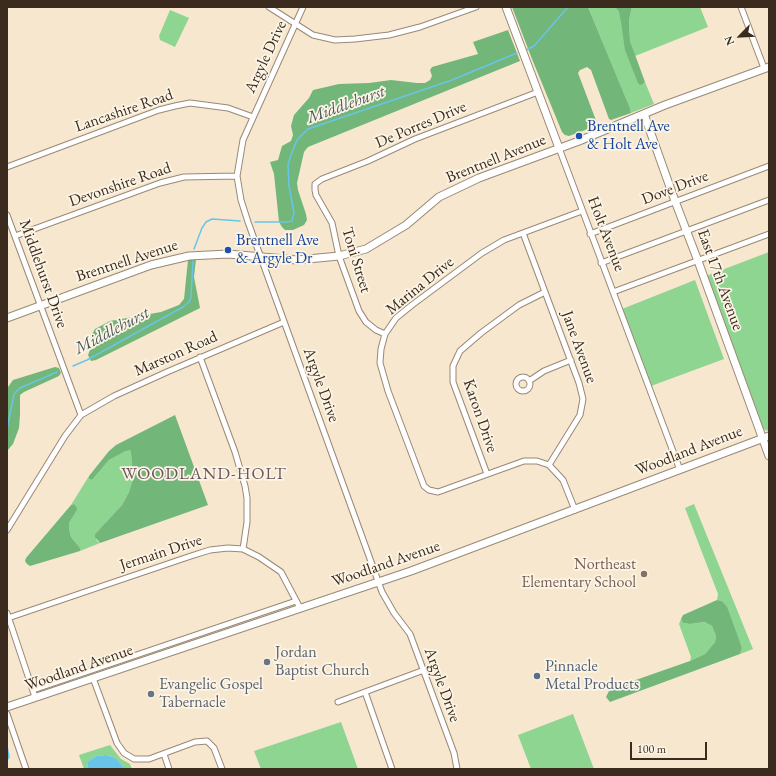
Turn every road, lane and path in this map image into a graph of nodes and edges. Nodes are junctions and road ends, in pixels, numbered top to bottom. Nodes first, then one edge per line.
1 (269, 7) edge
2 (303, 7) edge
3 (476, 7) edge
4 (506, 7) edge
5 (741, 7) edge
6 (295, 24) junction
7 (767, 67) edge
8 (538, 92) junction
9 (644, 114) junction
10 (253, 117) junction
11 (559, 148) junction
12 (769, 166) edge
13 (7, 167) edge
14 (237, 176) junction
15 (315, 184) joint
16 (769, 200) edge
17 (675, 201) junction
18 (582, 211) junction
19 (7, 215) edge
20 (687, 231) junction
21 (523, 233) junction
22 (590, 234) junction
23 (769, 234) edge
24 (15, 236) junction
25 (339, 256) junction
26 (261, 257) junction
27 (698, 261) junction
28 (601, 262) junction
29 (545, 292) junction
30 (613, 292) junction
31 (41, 306) junction
32 (7, 318) edge
33 (284, 322) junction
34 (385, 334) junction
35 (200, 357) junction
36 (571, 360) junction
37 (529, 381) dead end
38 (81, 415) junction
39 (766, 437) edge
40 (769, 456) edge
41 (549, 465) junction
42 (680, 470) junction
43 (487, 474) junction
44 (575, 510) junction
45 (7, 530) edge
46 (243, 549) junction
47 (379, 582) junction
48 (296, 601) junction
49 (300, 608) junction
50 (8, 616) edge
51 (424, 670) junction
52 (93, 678) junction
53 (365, 692) junction
54 (34, 694) junction
55 (338, 702) dead end
56 (7, 707) edge
57 (7, 714) edge
58 (164, 754) junction
59 (26, 769) edge
60 (170, 769) edge
61 (222, 769) edge
62 (392, 769) edge
63 (457, 769) edge

1 - 6 street
2 - 6 street, Argyle Drive
3 - 6 street
4 - 8 street, Holt Avenue
5 - 7 street
6 - 10 street, Argyle Drive
7 - 9 street, Brentnell Avenue
8 - 11 street, Holt Avenue
8 - 15 street, De Porres Drive
9 - 11 street, Brentnell Avenue
9 - 17 street, East 17th Avenue
10 - 13 street, Lancashire Road
10 - 14 street, Argyle Drive
11 - 18 street, Holt Avenue
11 - 25 street, Brentnell Avenue
12 - 17 street, Dove Drive
14 - 24 street, Devonshire Road
14 - 26 street, Argyle Drive
15 - 25 street, Toni Street
16 - 20 street
17 - 20 street, East 17th Avenue
17 - 22 street, Dove Drive
18 - 21 street, Marina Drive
18 - 22 street, Holt Avenue
19 - 24 street, Middlehurst Drive
20 - 27 street, East 17th Avenue
20 - 28 street
21 - 29 street, Jane Avenue
21 - 34 street, Marina Drive
22 - 28 street, Holt Avenue
23 - 27 street
24 - 31 street, Middlehurst Drive
25 - 26 street, Brentnell Avenue
25 - 34 street, Toni Street
26 - 31 street, Brentnell Avenue
26 - 33 street, Argyle Drive
27 - 30 street
27 - 39 street, East 17th Avenue
28 - 30 street, Holt Avenue
29 - 36 street, Jane Avenue
29 - 43 street, Karon Drive
30 - 42 street, Holt Avenue
31 - 32 street, Brentnell Avenue
31 - 38 street, Middlehurst Drive
33 - 35 street, Marston Road
33 - 47 street, Argyle Drive
34 - 43 street, Marina Drive
35 - 38 street, Marston Road
35 - 46 street
36 - 37 street
36 - 41 street, Jane Avenue
38 - 45 street
39 - 40 street, East 17th Avenue
39 - 42 street, Woodland Avenue
41 - 43 street
41 - 44 street
42 - 44 street, Woodland Avenue
44 - 47 street, Woodland Avenue
46 - 48 street, Jermain Drive
46 - 50 street, Jermain Drive
47 - 49 street, Woodland Avenue
47 - 51 street, Argyle Drive
48 - 49 street, Jermain Drive
48 - 54 street
49 - 52 street, Woodland Avenue
50 - 54 street
51 - 53 street
51 - 63 street, Argyle Drive
52 - 54 street, Woodland Avenue
52 - 58 street
53 - 55 street
53 - 62 street
54 - 56 street, Woodland Avenue
57 - 59 street
58 - 60 street
58 - 61 street

